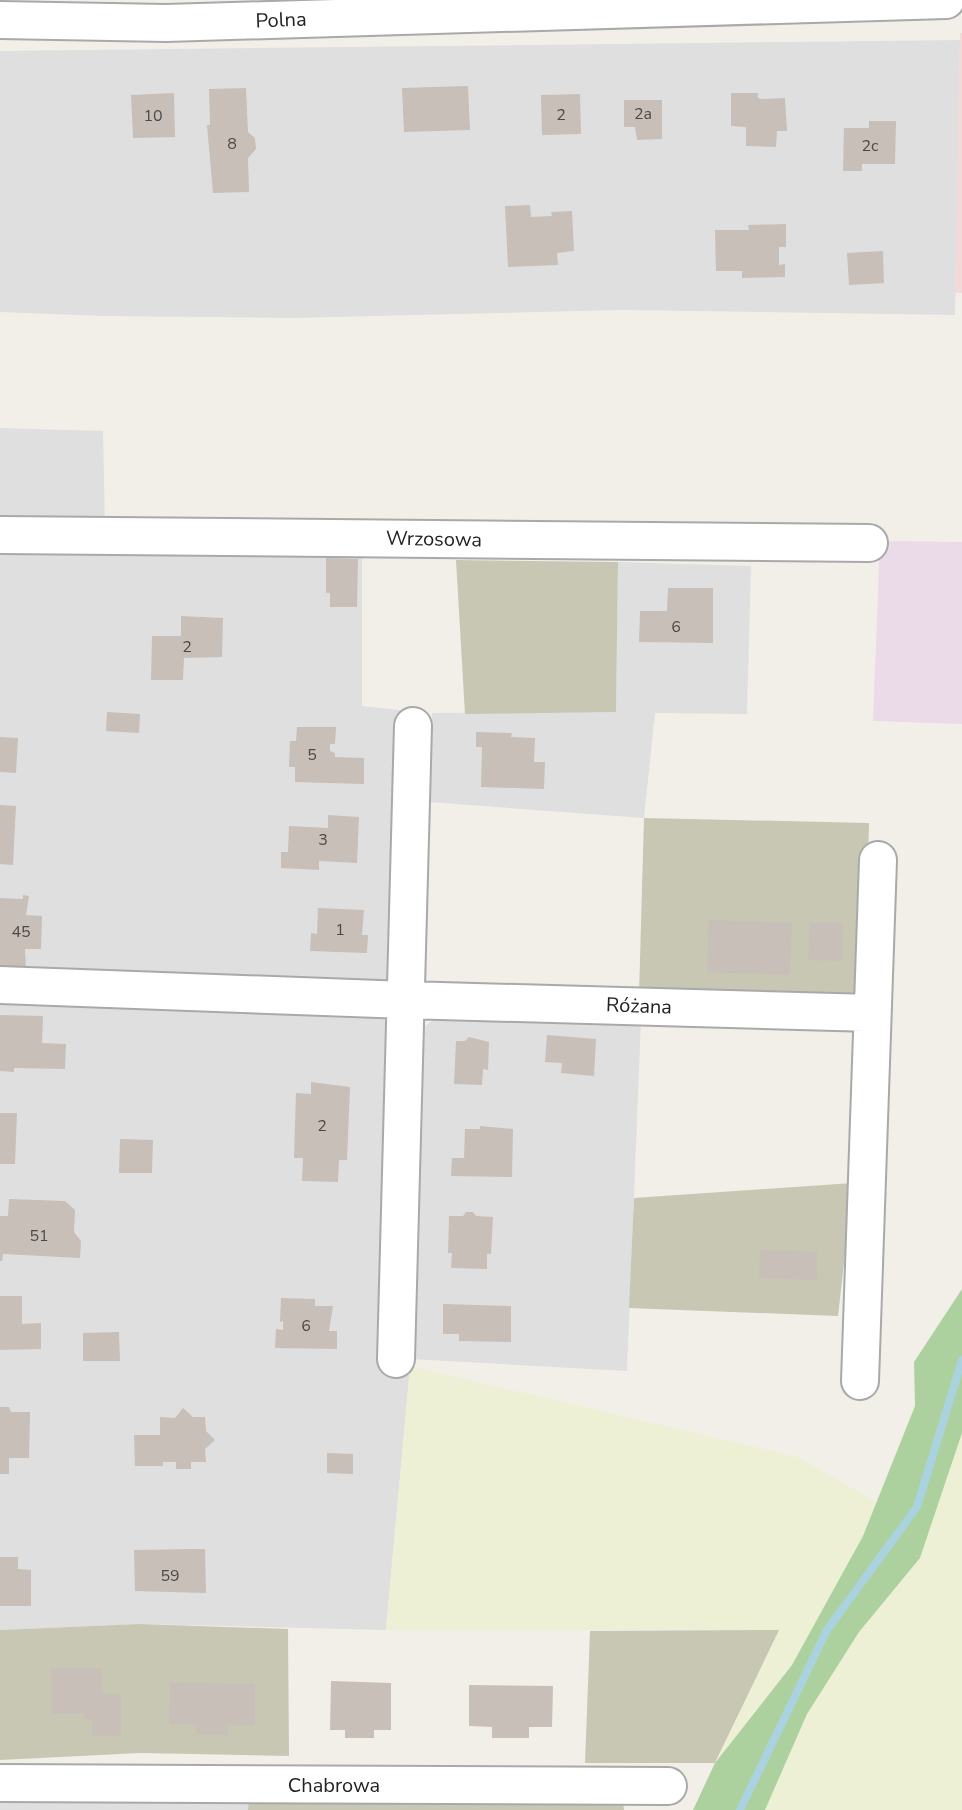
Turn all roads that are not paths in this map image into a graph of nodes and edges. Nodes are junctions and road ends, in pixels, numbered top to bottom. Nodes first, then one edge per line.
1 (946, 0) edge
2 (0, 20) edge
3 (0, 535) edge
4 (869, 543) dead end
5 (413, 726) dead end
6 (878, 860) dead end
7 (0, 985) edge
8 (406, 1000) junction
9 (872, 1013) junction
10 (396, 1359) dead end
11 (860, 1381) dead end
12 (0, 1783) edge
13 (668, 1786) dead end

1 - 2 street, Polna
3 - 4 street, Wrzosowa
5 - 8 street
6 - 9 street
7 - 8 street, Różana
8 - 9 street, Różana
8 - 10 street
9 - 11 street
12 - 13 street, Chabrowa

